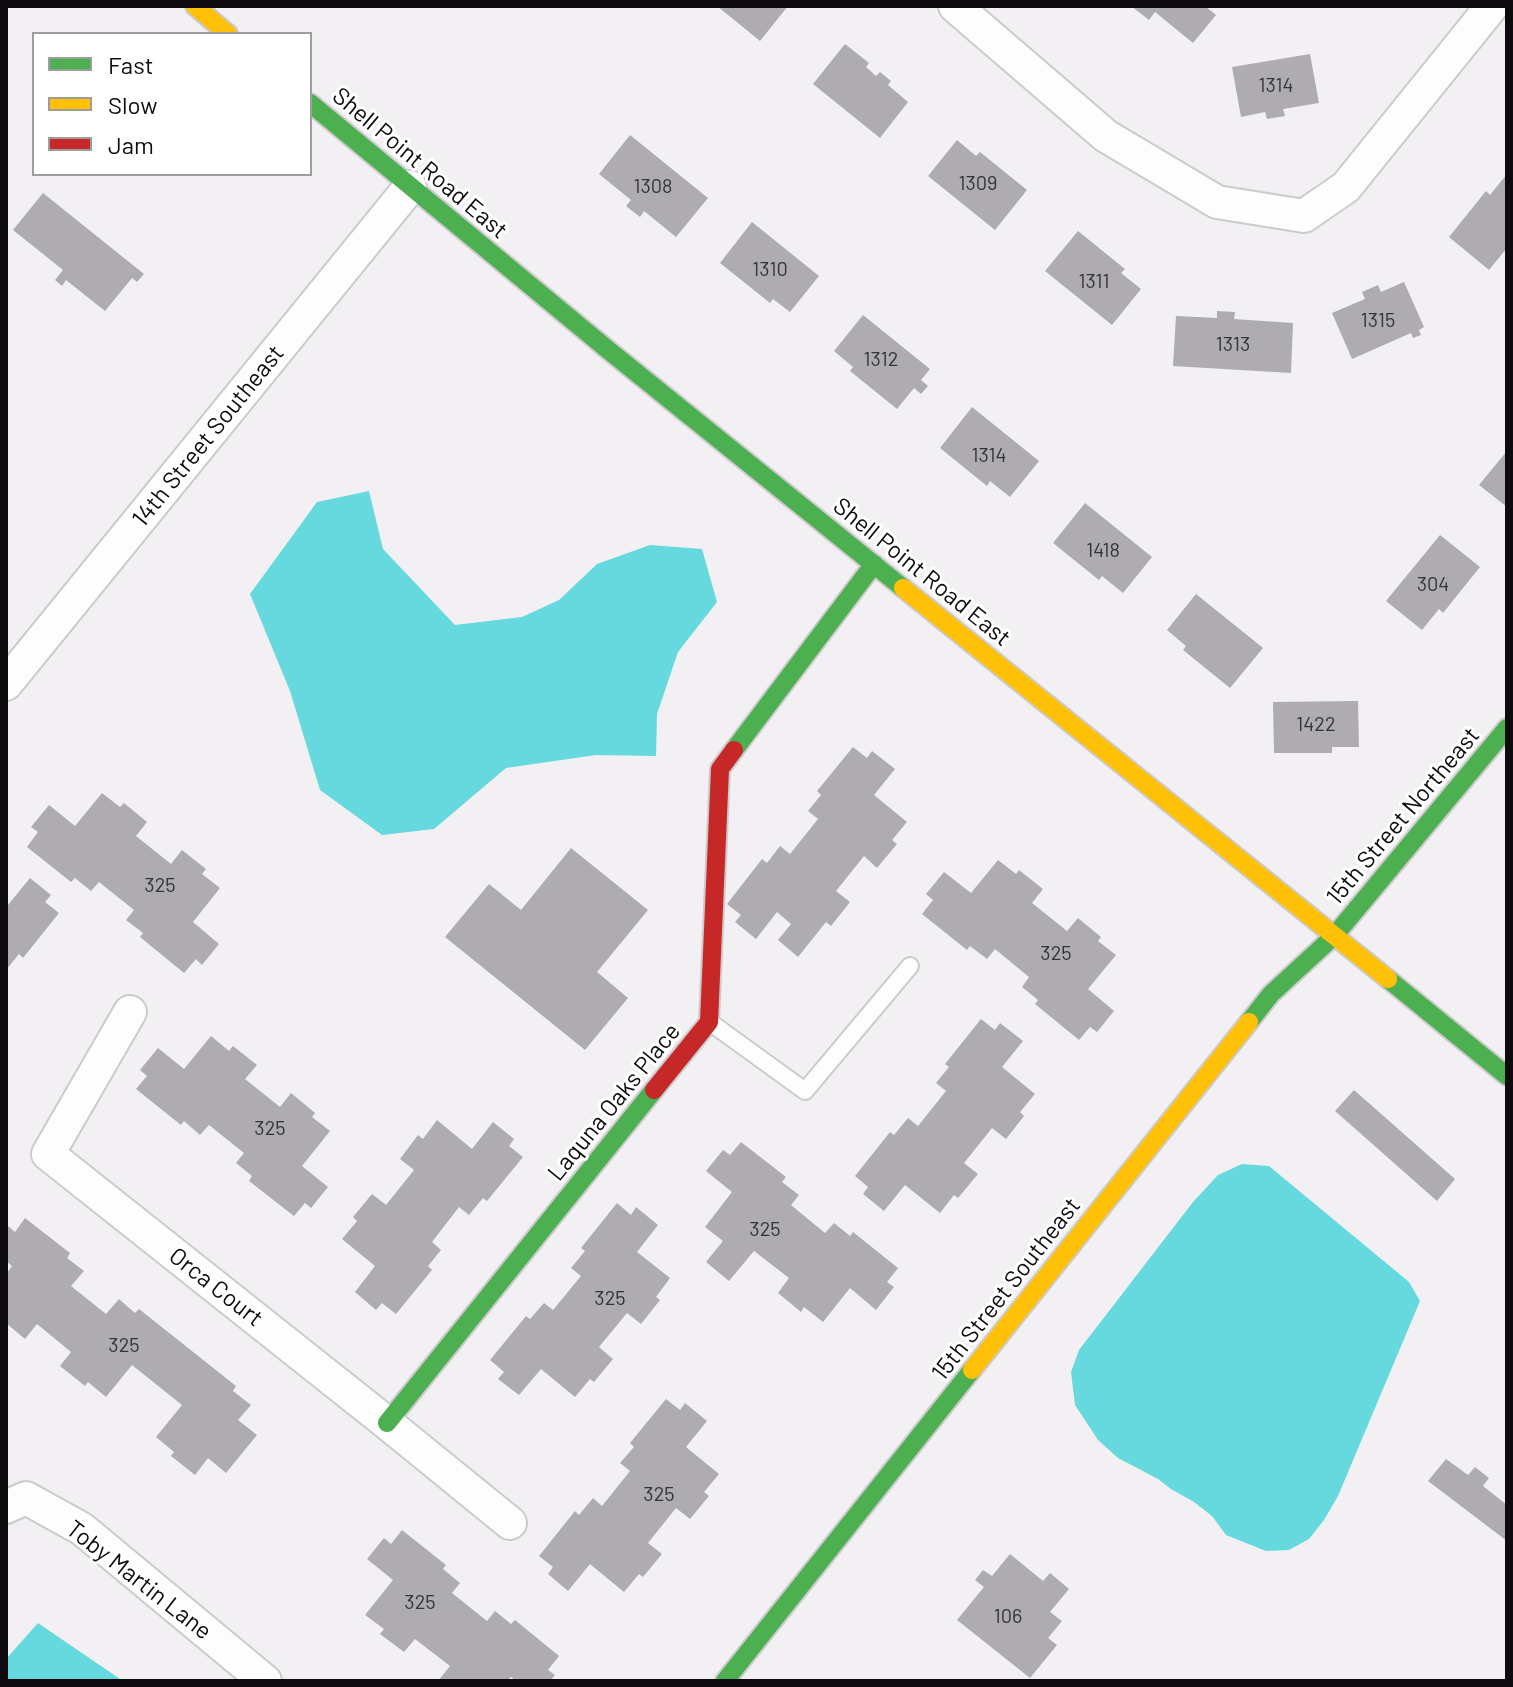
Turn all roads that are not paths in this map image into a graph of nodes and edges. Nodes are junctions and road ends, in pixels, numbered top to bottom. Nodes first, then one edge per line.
1 (195, 6) edge
2 (955, 6) edge
3 (1492, 6) edge
4 (226, 32) edge
5 (312, 105) edge
6 (410, 187) junction
7 (874, 564) junction
8 (6, 684) edge
9 (1507, 728) edge
10 (1335, 935) junction
11 (910, 966) dead end
12 (130, 1012) dead end
13 (709, 1022) junction
14 (1507, 1076) edge
15 (387, 1423) junction
16 (6, 1507) edge
17 (510, 1523) dead end
18 (265, 1681) edge
19 (725, 1681) edge

1 - 4 street
2 - 3 street
5 - 6 street, Shell Point Road East
6 - 7 street, Shell Point Road East
6 - 8 street, 14th Street Southeast
7 - 10 street, Shell Point Road East
7 - 13 street, Laquna Oaks Place
9 - 10 street, 15th Street Northeast
10 - 14 street, Shell Point Road East
10 - 19 street, 15th Street Southeast
11 - 13 lane
12 - 15 street, Orca Court
13 - 15 street, Laquna Oaks Place
15 - 17 street, Orca Court
16 - 18 street, Toby Martin Lane

